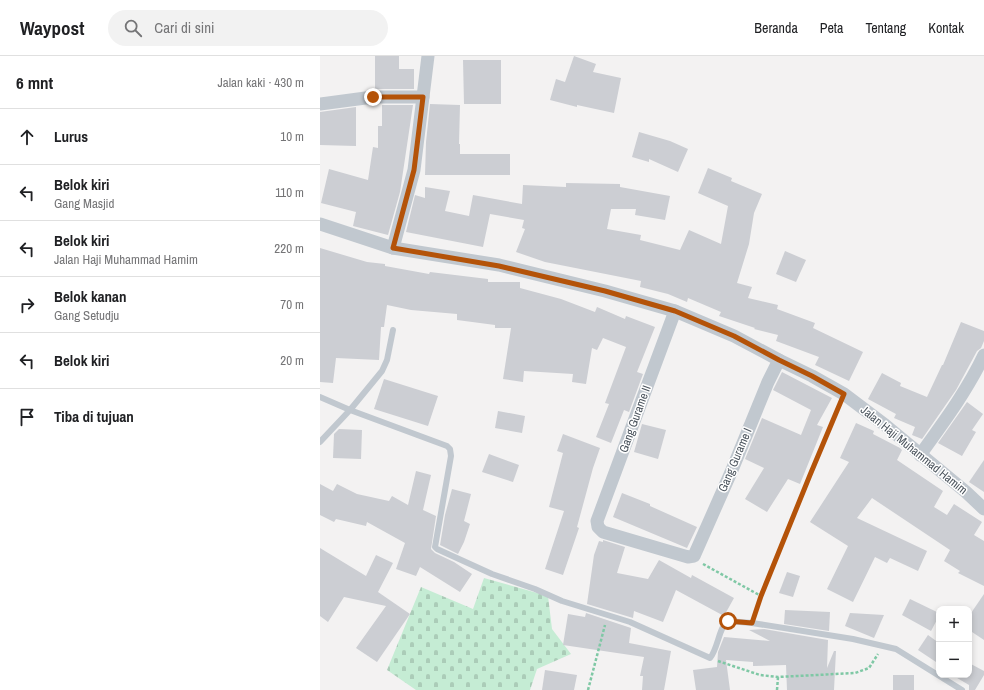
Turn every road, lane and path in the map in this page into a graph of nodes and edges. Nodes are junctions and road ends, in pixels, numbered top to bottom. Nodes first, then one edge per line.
1 (428, 56) edge
2 (423, 97) junction
3 (320, 104) edge
4 (320, 224) edge
5 (393, 248) junction
6 (675, 311) junction
7 (393, 330) dead end
8 (984, 355) edge
9 (779, 360) junction
10 (844, 394) junction
11 (320, 397) edge
12 (350, 410) junction
13 (320, 442) edge
14 (920, 455) junction
15 (984, 510) edge
16 (688, 557) junction
17 (761, 596) junction
18 (607, 615) junction
19 (752, 623) junction
20 (880, 646) junction
21 (710, 658) junction
22 (778, 677) junction
23 (588, 690) edge
24 (777, 690) edge
25 (962, 690) edge

1 - 2 street
2 - 3 street
2 - 5 street
4 - 5 street, Jalan Haji Muhammad Hamim
5 - 6 street, Jalan Haji Muhammad Hamim
6 - 9 street, Jalan Haji Muhammad Hamim
6 - 16 street, Gang Gurame II
7 - 12 lane
8 - 14 street
9 - 10 street, Jalan Haji Muhammad Hamim
9 - 16 street, Gang Gurame I
10 - 14 street, Jalan Haji Muhammad Hamim
10 - 17 path
11 - 12 lane
12 - 13 lane
12 - 18 lane
14 - 15 street, Jalan Haji Muhammad Hamim
16 - 17 path
17 - 19 path
18 - 21 lane
18 - 23 path
19 - 20 lane
19 - 21 lane
20 - 22 path
20 - 25 lane
21 - 22 path
22 - 24 path

